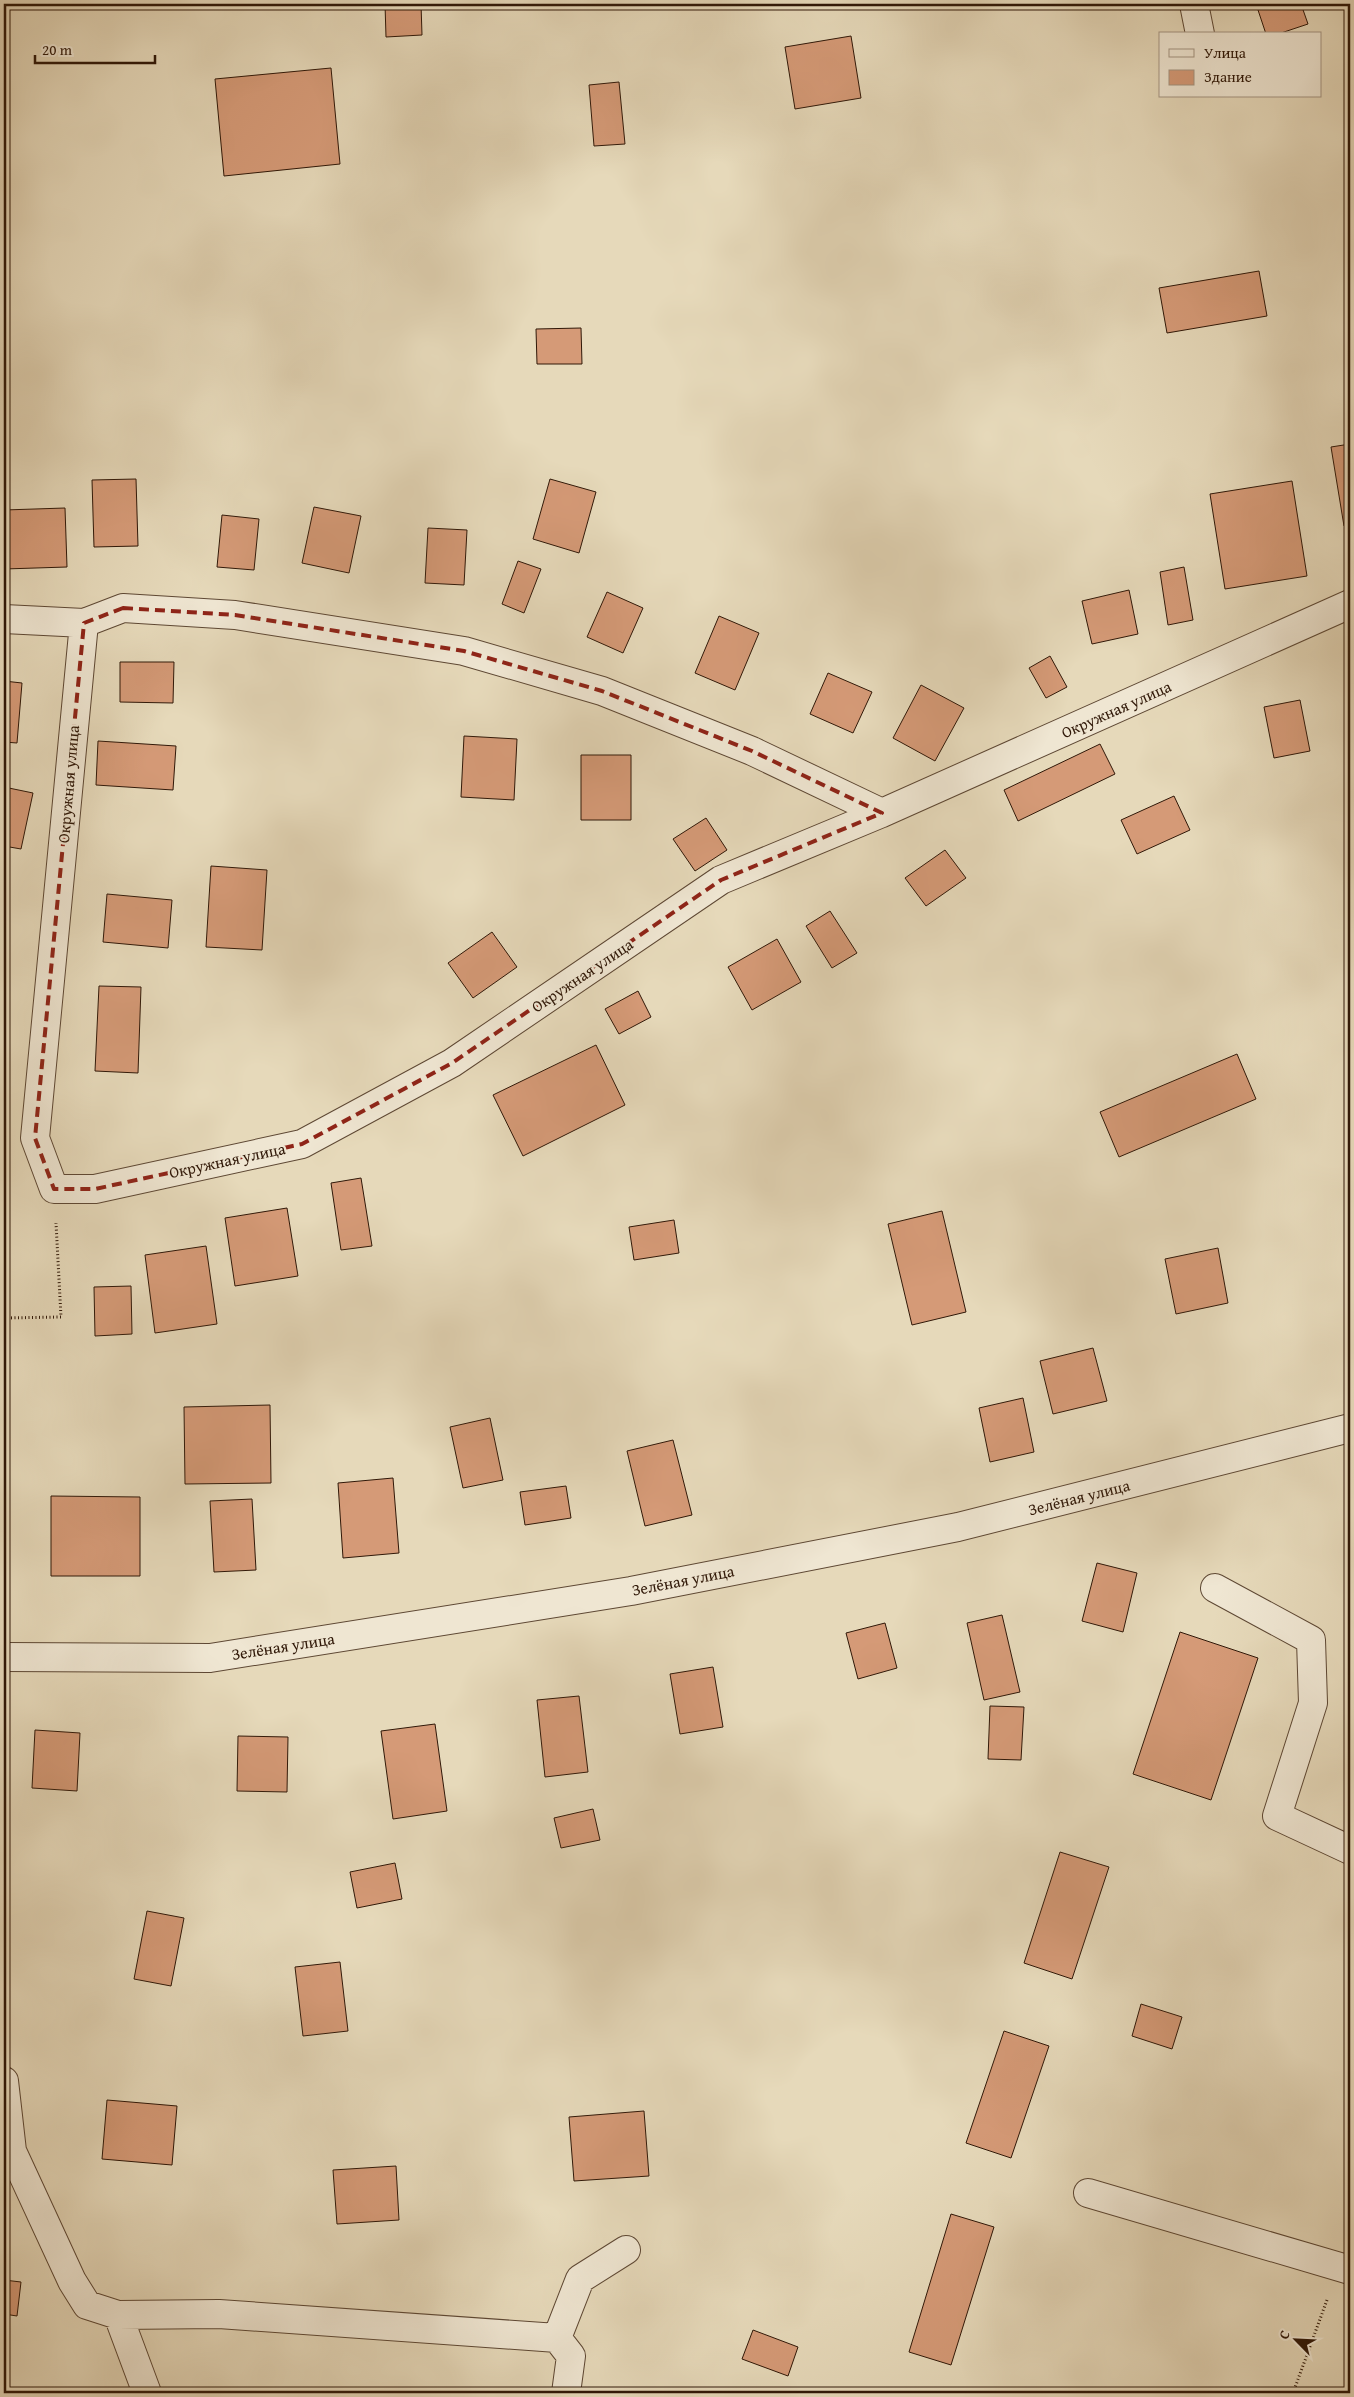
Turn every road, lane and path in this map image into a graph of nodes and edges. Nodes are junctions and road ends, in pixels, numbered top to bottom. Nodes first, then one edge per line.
1 (1194, 4) edge
2 (1200, 32) edge
3 (1350, 604) edge
4 (4, 619) edge
5 (84, 623) junction
6 (882, 813) junction
7 (54, 1189) junction
8 (4, 1318) edge
9 (1350, 1428) edge
10 (1215, 1588) dead end
11 (4, 1657) edge
12 (1350, 1850) edge
13 (4, 2081) edge
14 (1088, 2193) dead end
15 (626, 2250) dead end
16 (1345, 2268) edge
17 (118, 2315) junction
18 (557, 2338) junction
19 (148, 2393) edge
20 (566, 2393) edge
21 (1293, 2393) edge

1 - 2 street
3 - 6 street, Окружная улица
4 - 5 street
5 - 6 street
5 - 7 street, Окружная улица
6 - 7 street, Окружная улица
7 - 8 path
9 - 11 street, Зелёная улица
10 - 12 street
13 - 17 street
14 - 16 street
15 - 18 street
16 - 21 path
17 - 18 street
17 - 19 street
18 - 20 street

